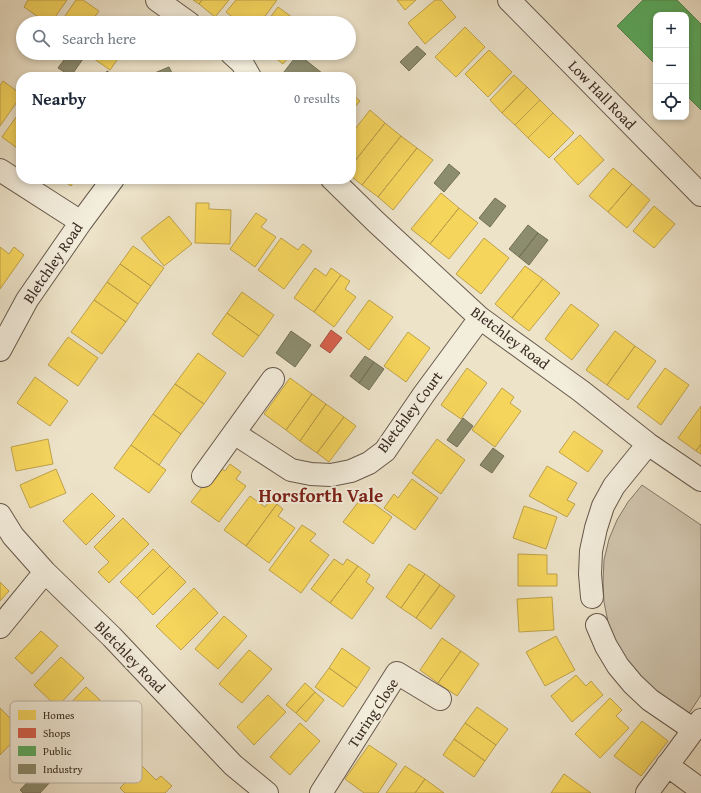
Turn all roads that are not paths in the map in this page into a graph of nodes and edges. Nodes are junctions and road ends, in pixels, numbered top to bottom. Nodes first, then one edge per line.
1 (157, 0) edge
2 (509, 0) edge
3 (179, 16) edge
4 (239, 60) edge
5 (247, 72) edge
6 (0, 170) edge
7 (16, 180) edge
8 (22, 184) edge
9 (109, 184) edge
10 (337, 184) edge
11 (699, 190) edge
12 (81, 222) junction
13 (480, 318) junction
14 (0, 350) edge
15 (273, 379) dead end
16 (234, 434) junction
17 (648, 444) junction
18 (203, 476) dead end
19 (701, 480) edge
20 (0, 515) edge
21 (45, 572) junction
22 (592, 597) dead end
23 (597, 625) dead end
24 (0, 627) edge
25 (440, 699) dead end
26 (697, 725) edge
27 (667, 765) junction
28 (701, 790) edge
29 (267, 793) edge
30 (321, 793) edge
31 (647, 793) edge

1 - 3 street
2 - 11 street, Low Hall Road
4 - 5 street
6 - 7 street
8 - 12 street
9 - 12 street, Bletchley Road
10 - 13 street, Bletchley Road
12 - 14 street, Bletchley Road
13 - 16 street, Bletchley Court
13 - 17 street, Bletchley Road
15 - 16 street
16 - 18 street
17 - 19 street, Bletchley Road
17 - 22 street
20 - 21 street, Bletchley Road
21 - 24 street
21 - 29 street, Bletchley Road
23 - 26 street
25 - 30 street, Turing Close
26 - 27 street
27 - 28 street
27 - 31 street

